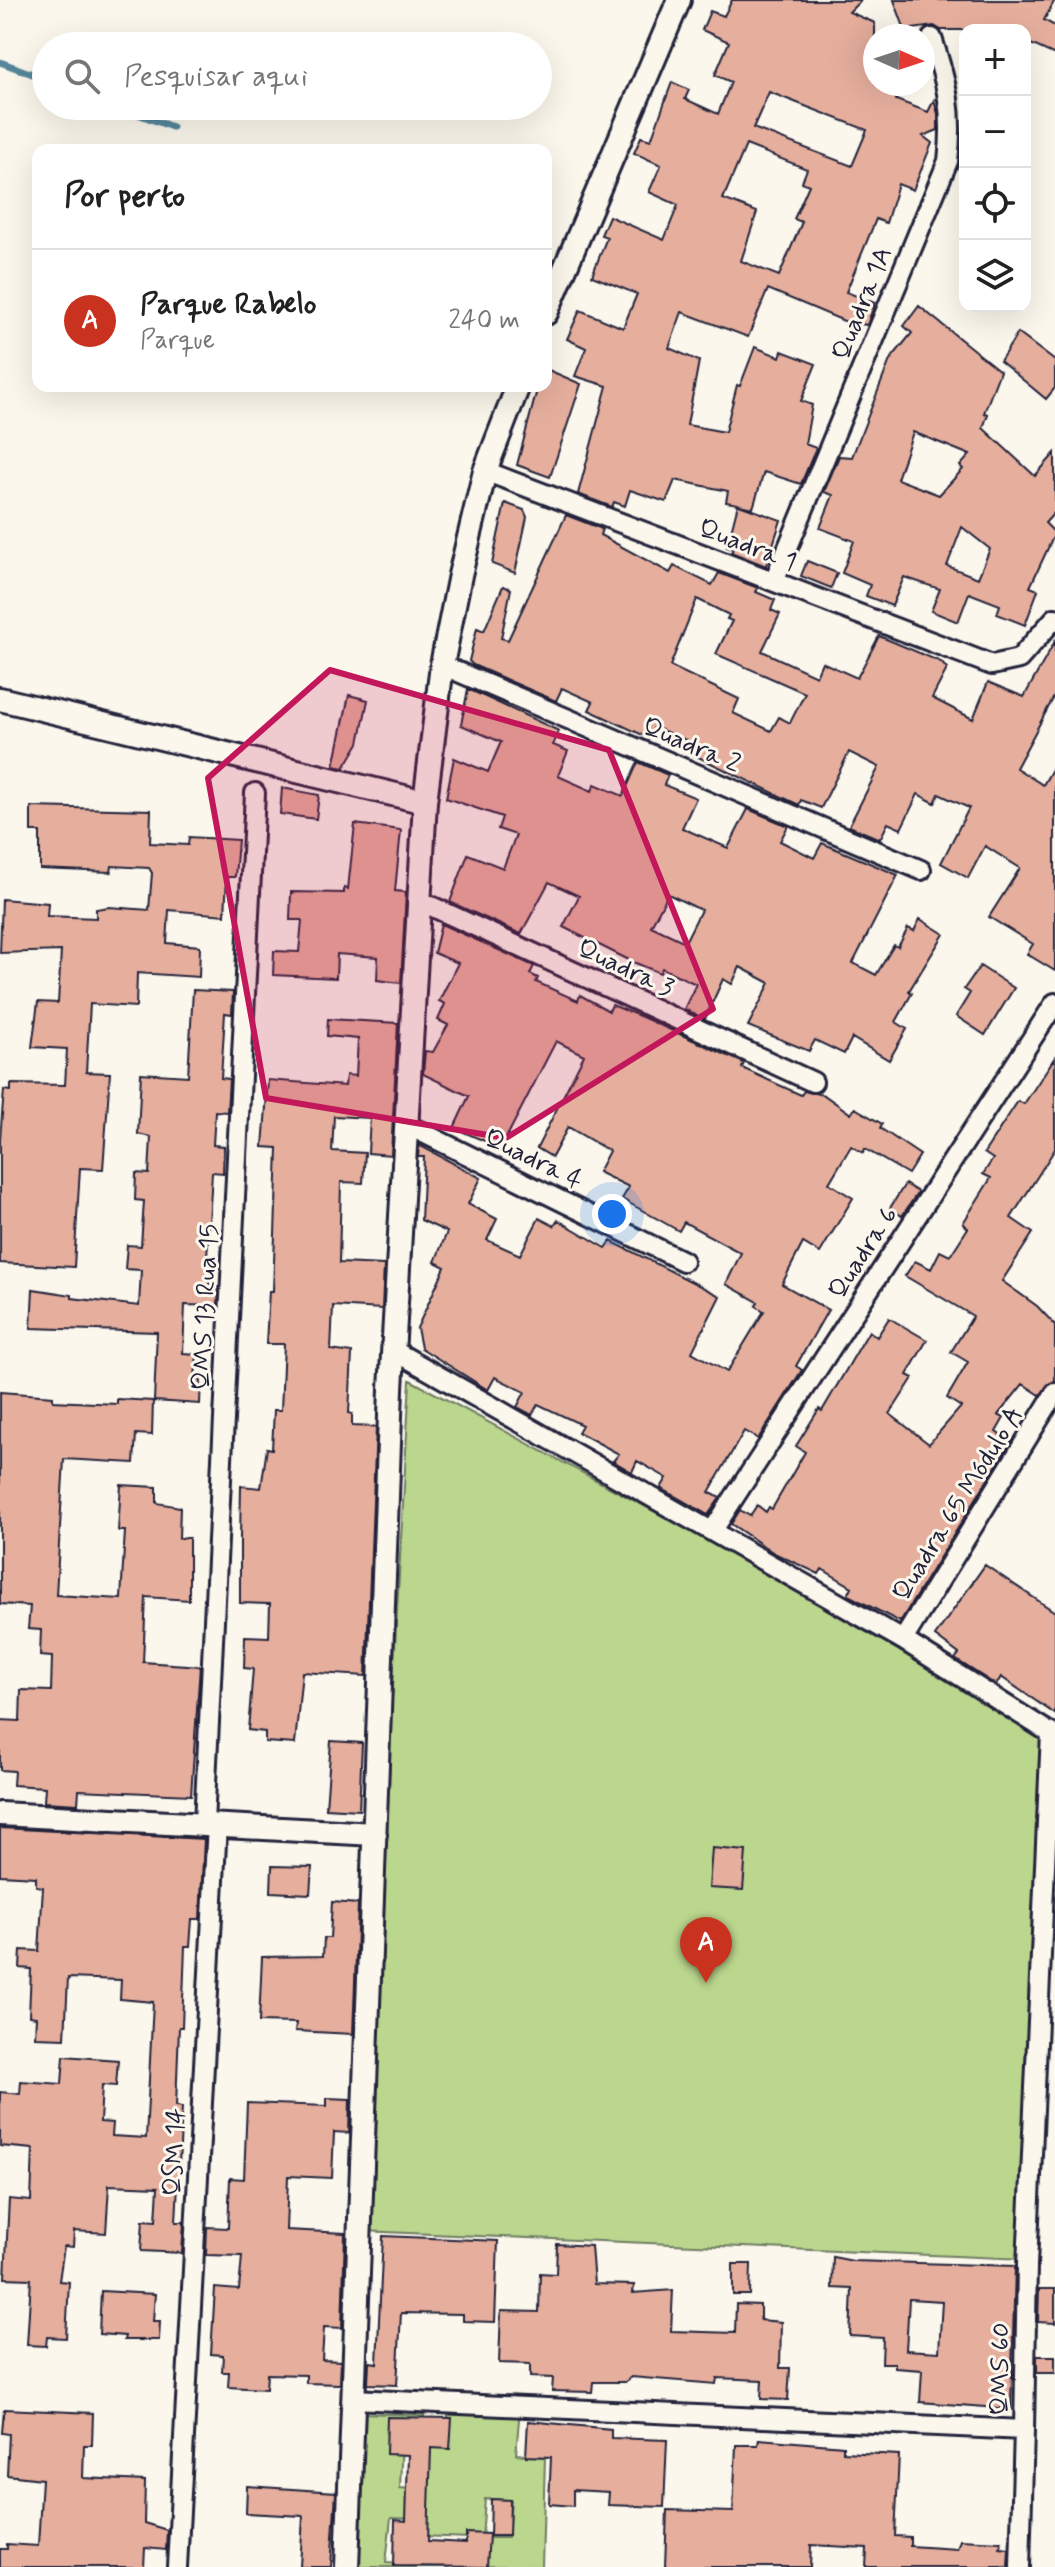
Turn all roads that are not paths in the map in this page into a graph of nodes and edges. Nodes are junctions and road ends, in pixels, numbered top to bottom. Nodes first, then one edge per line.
1 (679, 0) edge
2 (935, 48) edge
3 (552, 299) edge
4 (516, 392) edge
5 (485, 471) junction
6 (774, 581) junction
7 (1055, 618) edge
8 (442, 665) junction
9 (0, 699) edge
10 (255, 793) dead end
11 (425, 802) junction
12 (921, 870) dead end
13 (418, 900) junction
14 (1055, 1003) edge
15 (813, 1082) dead end
16 (405, 1124) junction
17 (683, 1261) dead end
18 (393, 1350) junction
19 (1055, 1393) edge
20 (713, 1530) junction
21 (903, 1640) junction
22 (1053, 1734) edge
23 (0, 1814) edge
24 (210, 1824) junction
25 (375, 1834) junction
26 (353, 2399) junction
27 (1024, 2430) junction
28 (177, 2567) edge
29 (347, 2567) edge
30 (1020, 2567) edge

1 - 3 street
2 - 6 street, Quadra 1A
4 - 5 street
5 - 6 street, Quadra 1
5 - 8 street
6 - 7 street, Quadra 1
8 - 11 street
8 - 12 street, Quadra 2
9 - 11 street
10 - 24 street, QMS 13 Rua 15
11 - 13 street
13 - 15 street, Quadra 3
13 - 16 street
14 - 20 street, Quadra 6
16 - 17 street, Quadra 4
16 - 18 street
18 - 20 street
18 - 25 street
19 - 21 street, Quadra 65 Módulo A
20 - 21 street
21 - 22 street
22 - 27 street, QMS 60
23 - 24 street
24 - 25 street
24 - 28 street, QSM 14
25 - 26 street
26 - 27 street, QMS 60
26 - 29 street
27 - 30 street

